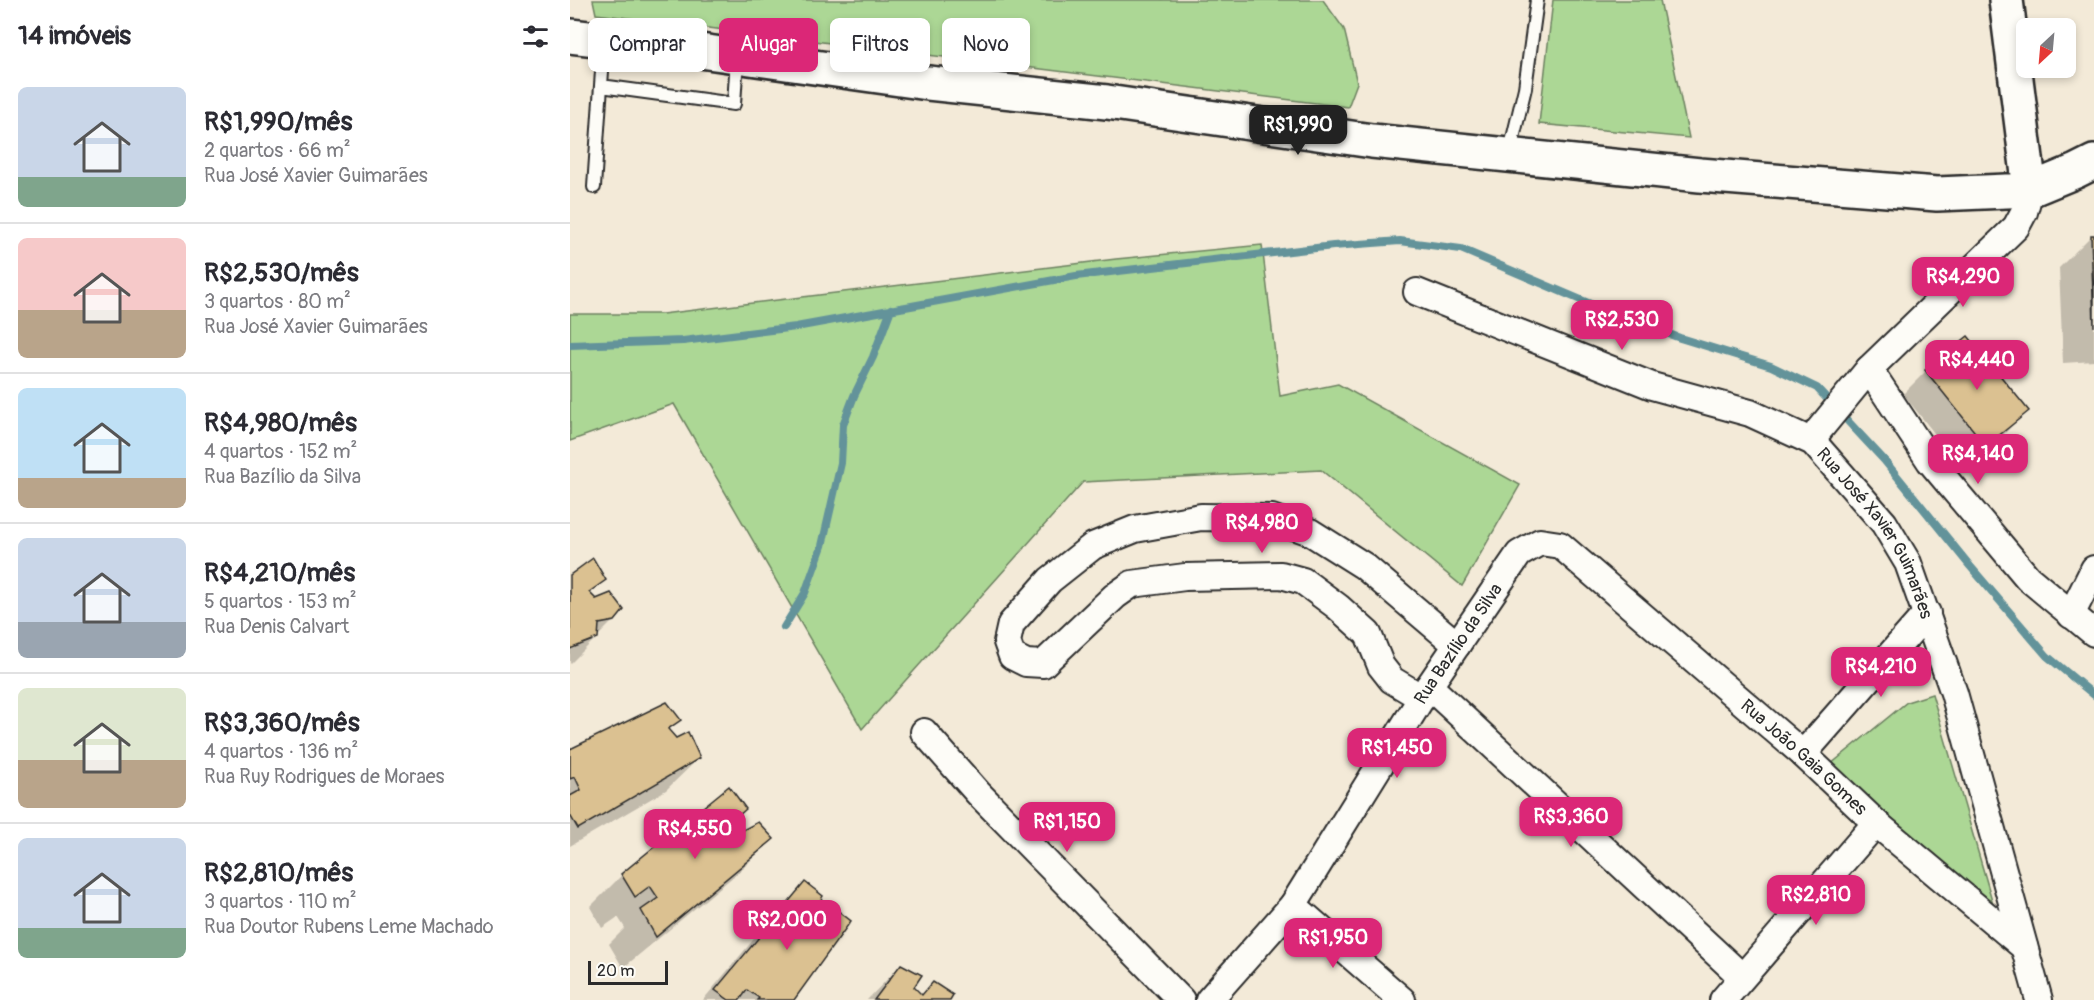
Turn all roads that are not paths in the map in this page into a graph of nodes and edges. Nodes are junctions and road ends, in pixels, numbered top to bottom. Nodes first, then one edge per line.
1 (1537, 0) edge
2 (2006, 0) edge
3 (570, 36) edge
4 (588, 38) edge
5 (818, 68) edge
6 (602, 72) edge
7 (736, 72) edge
8 (601, 86) junction
9 (1509, 155) junction
10 (2088, 173) edge
11 (594, 187) dead end
12 (2030, 190) junction
13 (1417, 292) dead end
14 (1869, 369) junction
15 (1816, 436) junction
16 (1584, 566) joint
17 (2094, 568) edge
18 (1927, 613) junction
19 (2071, 615) junction
20 (2094, 633) edge
21 (1457, 645) junction
22 (1425, 692) junction
23 (924, 732) dead end
24 (1803, 754) junction
25 (1876, 823) junction
26 (1293, 905) junction
27 (2024, 947) junction
28 (1742, 977) junction
29 (1181, 1000) edge
30 (1209, 1000) edge
31 (1402, 1000) edge
32 (1723, 1000) edge
33 (2039, 1000) edge

1 - 9 lane
2 - 12 main road
3 - 4 main road
5 - 9 main road
6 - 8 lane
7 - 8 lane
8 - 11 lane
9 - 12 main road
10 - 12 main road
12 - 14 street
13 - 15 street, Rua José Xavier Guimarães
14 - 15 street
14 - 19 street
15 - 18 street, Rua José Xavier Guimarães
16 - 21 street, Rua Bazílio da Silva
16 - 24 street, Rua João Gaia Gomes
17 - 19 street
18 - 24 street
18 - 27 street, Rua José Xavier Guimarães
19 - 20 street
21 - 22 street, Rua Bazílio da Silva
21 - 22 street
22 - 26 street, Rua Bazílio da Silva
22 - 28 street
23 - 29 street
24 - 25 street, Rua João Gaia Gomes
25 - 27 street, Rua João Gaia Gomes
25 - 28 street
26 - 30 street, Rua Bazílio da Silva
26 - 31 street
27 - 33 street, Rua José Xavier Guimarães
28 - 32 street

